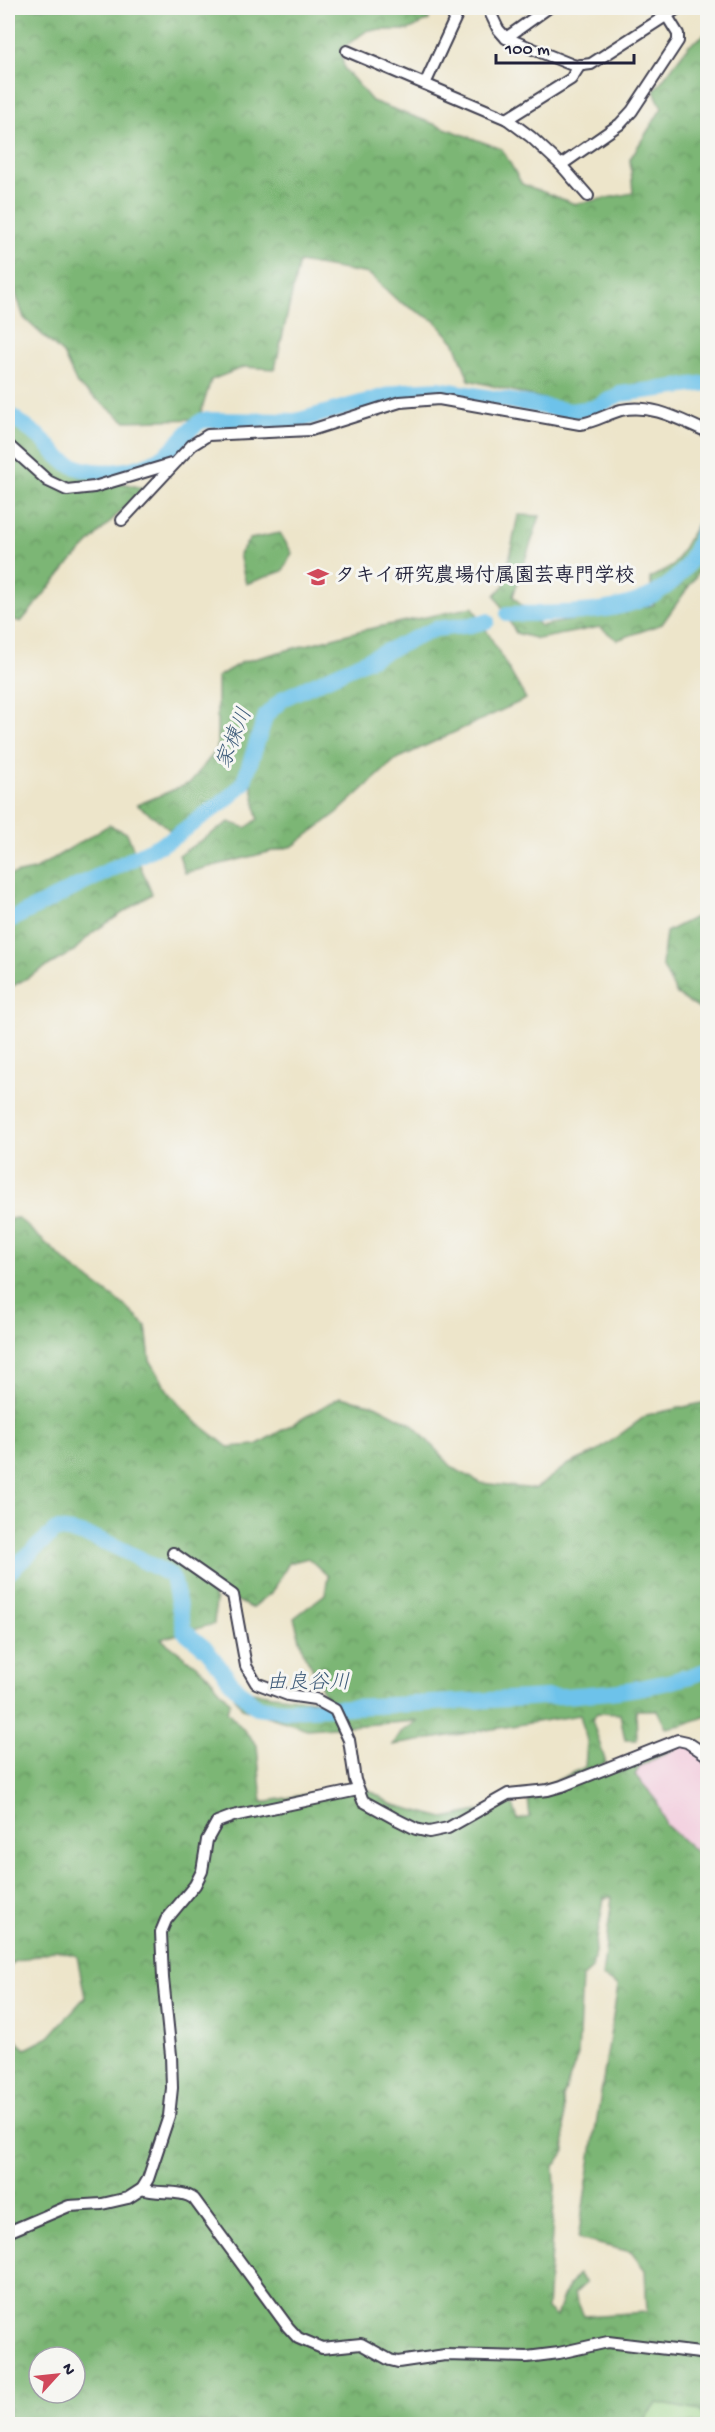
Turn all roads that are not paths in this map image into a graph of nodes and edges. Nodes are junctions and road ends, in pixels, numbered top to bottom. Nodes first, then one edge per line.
1 (460, 8) edge
2 (488, 8) edge
3 (548, 8) edge
4 (678, 8) edge
5 (664, 11) edge
6 (506, 38) junction
7 (347, 51) dead end
8 (580, 65) junction
9 (425, 84) junction
10 (507, 119) junction
11 (561, 165) junction
12 (588, 196) dead end
13 (708, 432) edge
14 (8, 445) edge
15 (176, 461) junction
16 (122, 520) dead end
17 (173, 1553) dead end
18 (708, 1756) edge
19 (358, 1790) junction
20 (142, 2190) junction
21 (8, 2232) edge
22 (708, 2354) edge

1 - 9 street
2 - 6 street
3 - 6 street
4 - 5 street
5 - 8 street
5 - 11 street
6 - 8 street
7 - 9 street
8 - 10 street
9 - 10 street
10 - 11 street
11 - 12 street
13 - 15 street
14 - 15 street
15 - 16 street
17 - 19 street
18 - 19 street
19 - 20 street
20 - 21 street
20 - 22 street

